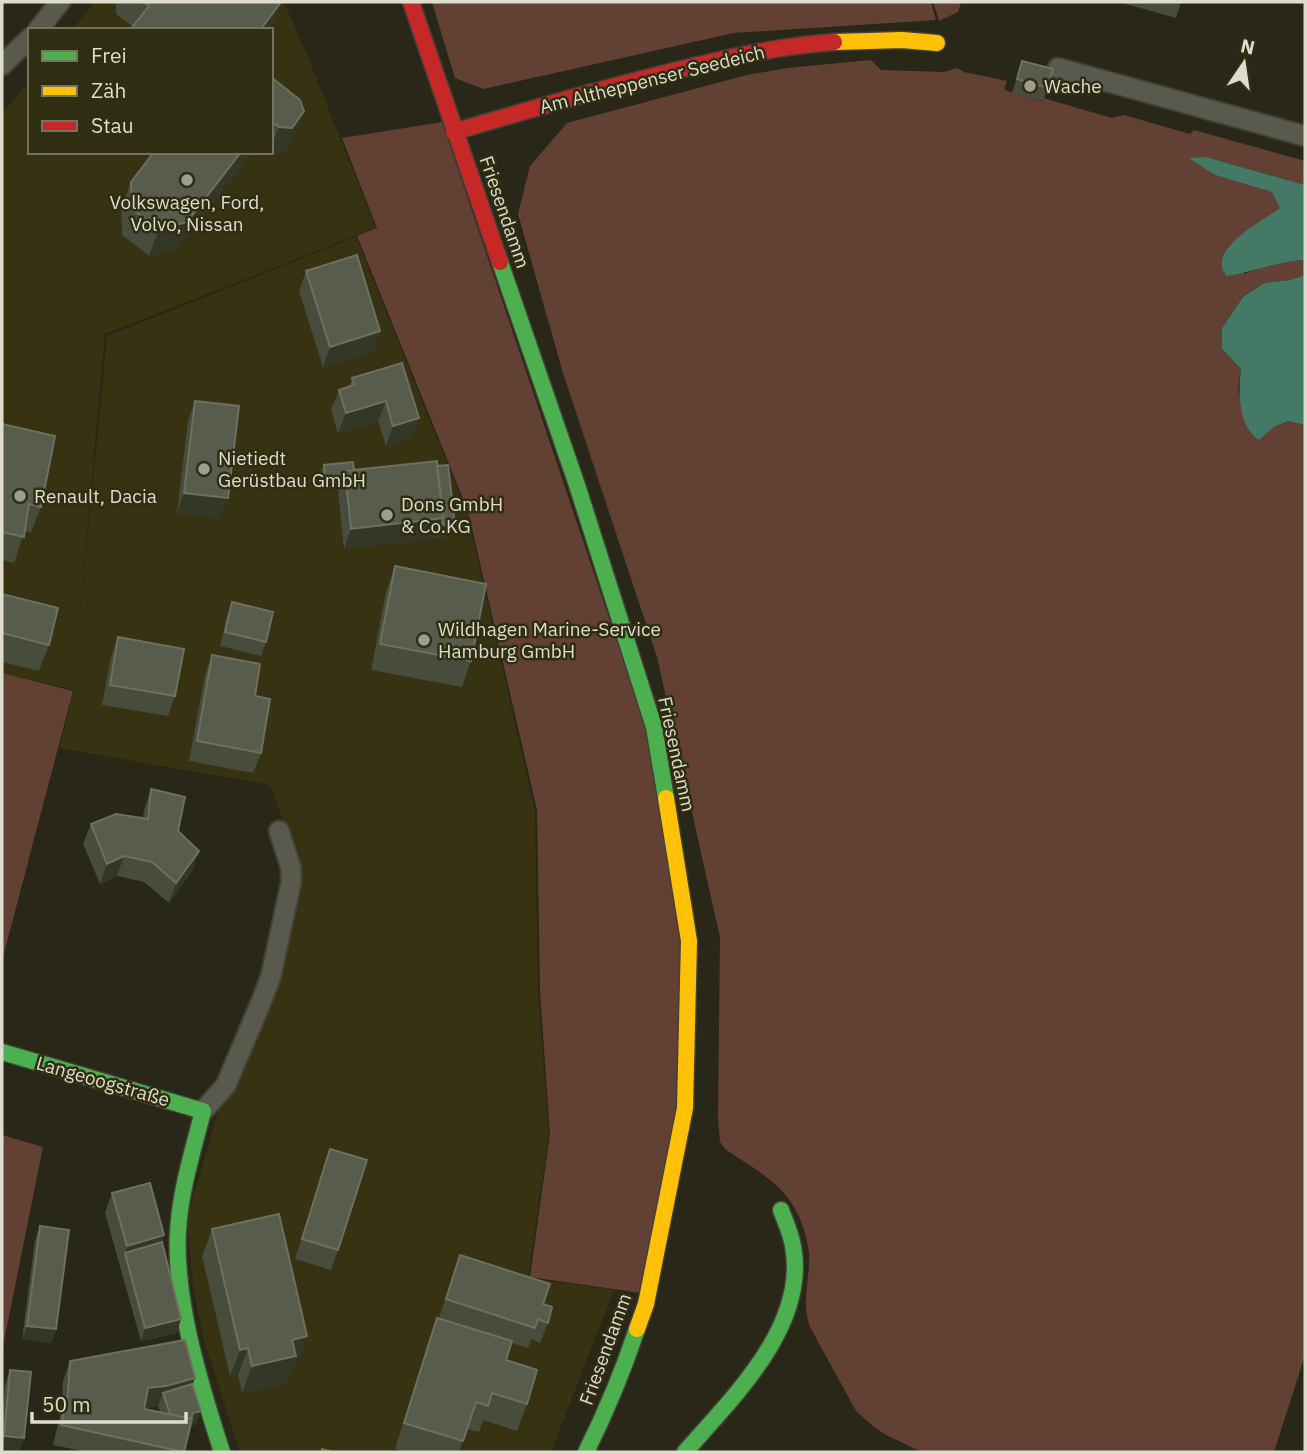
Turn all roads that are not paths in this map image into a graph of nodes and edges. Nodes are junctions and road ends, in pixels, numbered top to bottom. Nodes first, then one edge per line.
1 (60, 2) edge
2 (411, 2) edge
3 (40, 28) edge
4 (28, 40) edge
5 (937, 43) dead end
6 (2, 65) edge
7 (1058, 68) dead end
8 (454, 132) junction
9 (1305, 136) edge
10 (279, 831) dead end
11 (2, 1052) edge
12 (203, 1111) junction
13 (781, 1210) dead end
14 (222, 1452) edge
15 (586, 1452) edge
16 (685, 1452) edge

1 - 3 street
2 - 8 main road, Friesendamm
4 - 6 street
5 - 8 main road, Am Altheppenser Seedeich
7 - 9 street
8 - 15 main road, Friesendamm
10 - 12 street
11 - 12 main road, Langeoogstraße
12 - 14 main road
13 - 16 main road

